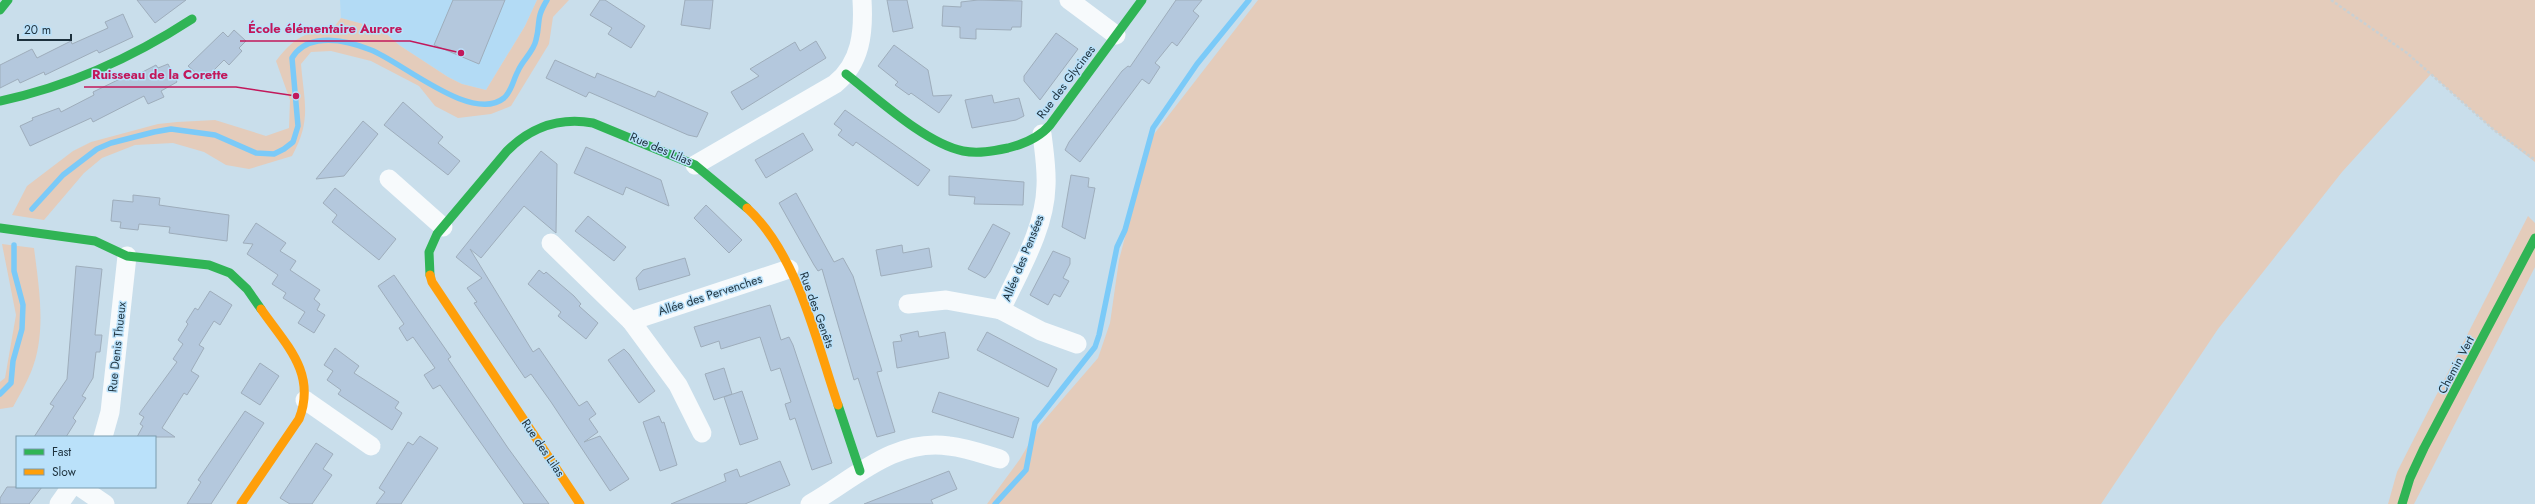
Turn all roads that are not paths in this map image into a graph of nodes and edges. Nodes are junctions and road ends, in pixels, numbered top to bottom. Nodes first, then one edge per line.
1 (8, 0) edge
2 (862, 0) edge
3 (1069, 0) edge
4 (1142, 0) edge
5 (0, 10) edge
6 (192, 19) dead end
7 (1116, 35) junction
8 (846, 74) junction
9 (0, 101) edge
10 (1042, 134) junction
11 (695, 165) junction
12 (389, 179) dead end
13 (443, 227) junction
14 (0, 228) edge
15 (2535, 238) edge
16 (551, 243) dead end
17 (126, 256) junction
18 (789, 269) junction
19 (908, 304) dead end
20 (1001, 310) junction
21 (631, 321) junction
22 (1077, 344) dead end
23 (305, 400) junction
24 (702, 433) dead end
25 (103, 436) edge
26 (371, 446) dead end
27 (1000, 459) dead end
28 (860, 472) junction
29 (70, 488) edge
30 (81, 488) edge
31 (59, 504) edge
32 (105, 504) edge
33 (241, 504) edge
34 (580, 504) edge
35 (810, 504) edge
36 (2402, 504) edge

1 - 5 street
2 - 8 street, Rue des Lilas
3 - 7 street
4 - 7 street, Rue des Glycines
6 - 9 street
7 - 10 street, Rue des Glycines
8 - 10 street, Rue des Glycines
8 - 11 street, Rue des Lilas
10 - 20 street, Allée des Pensées
11 - 13 street, Rue des Lilas
11 - 18 street, Rue des Genêts
12 - 13 street
13 - 34 street, Rue des Lilas
14 - 17 street
15 - 36 street, Chemin Vert
16 - 21 street
17 - 23 street
17 - 25 street, Rue Denis Thueux
18 - 21 street, Allée des Pervenches
18 - 28 street, Rue des Genêts
19 - 20 street, Allée des Pensées
20 - 22 street, Allée des Pensées
21 - 24 street
23 - 26 street
23 - 33 street
27 - 28 street
28 - 35 street
29 - 31 street
30 - 32 street

